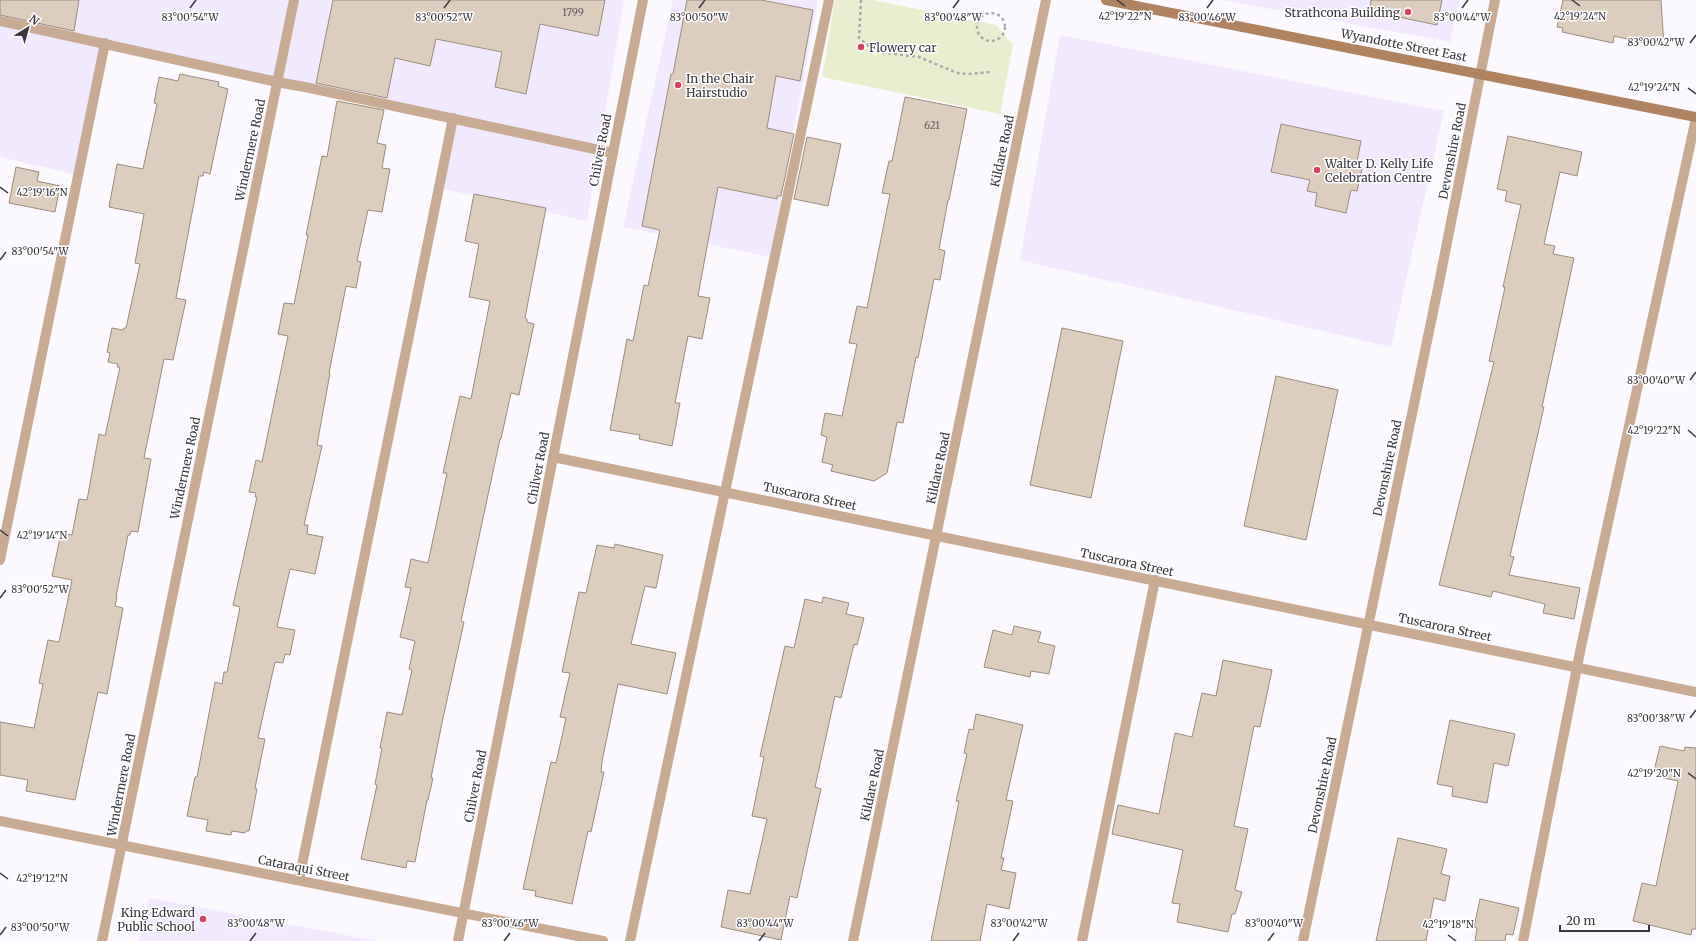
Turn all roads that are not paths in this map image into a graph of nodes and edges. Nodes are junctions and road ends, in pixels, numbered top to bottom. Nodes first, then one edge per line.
1 (294, 0) edge
2 (643, 0) edge
3 (829, 0) edge
4 (1046, 0) edge
5 (1106, 0) edge
6 (1495, 0) edge
7 (0, 21) edge
8 (105, 43) junction
9 (1480, 73) junction
10 (277, 82) junction
11 (453, 118) junction
12 (1696, 118) edge
13 (613, 153) junction
14 (553, 456) junction
15 (726, 492) junction
16 (937, 536) junction
17 (0, 560) edge
18 (1155, 580) junction
19 (1368, 624) junction
20 (1577, 667) junction
21 (1696, 692) edge
22 (0, 821) edge
23 (122, 845) junction
24 (299, 880) junction
25 (463, 913) junction
26 (102, 941) edge
27 (458, 941) edge
28 (603, 941) edge
29 (630, 941) edge
30 (853, 941) edge
31 (1082, 941) edge
32 (1303, 941) edge
33 (1523, 941) edge

1 - 10 street, Windermere Road
2 - 13 street, Chilver Road
3 - 15 street
4 - 16 street, Kildare Road
5 - 9 main road, Wyandotte Street East
6 - 9 street, Devonshire Road
7 - 8 street
8 - 10 street
8 - 17 street
9 - 12 main road, Wyandotte Street East
9 - 19 street, Devonshire Road
10 - 11 street
10 - 23 street, Windermere Road
11 - 13 street
11 - 24 street
12 - 20 street
13 - 14 street, Chilver Road
14 - 15 street, Tuscarora Street
14 - 25 street, Chilver Road
15 - 16 street, Tuscarora Street
15 - 29 street
16 - 18 street, Tuscarora Street
16 - 30 street, Kildare Road
18 - 19 street, Tuscarora Street
18 - 31 street
19 - 20 street, Tuscarora Street
19 - 32 street, Devonshire Road
20 - 21 street, Tuscarora Street
20 - 33 street
22 - 23 street, Cataraqui Street
23 - 24 street, Cataraqui Street
23 - 26 street, Windermere Road
24 - 25 street, Cataraqui Street
25 - 27 street, Chilver Road
25 - 28 street, Cataraqui Street

